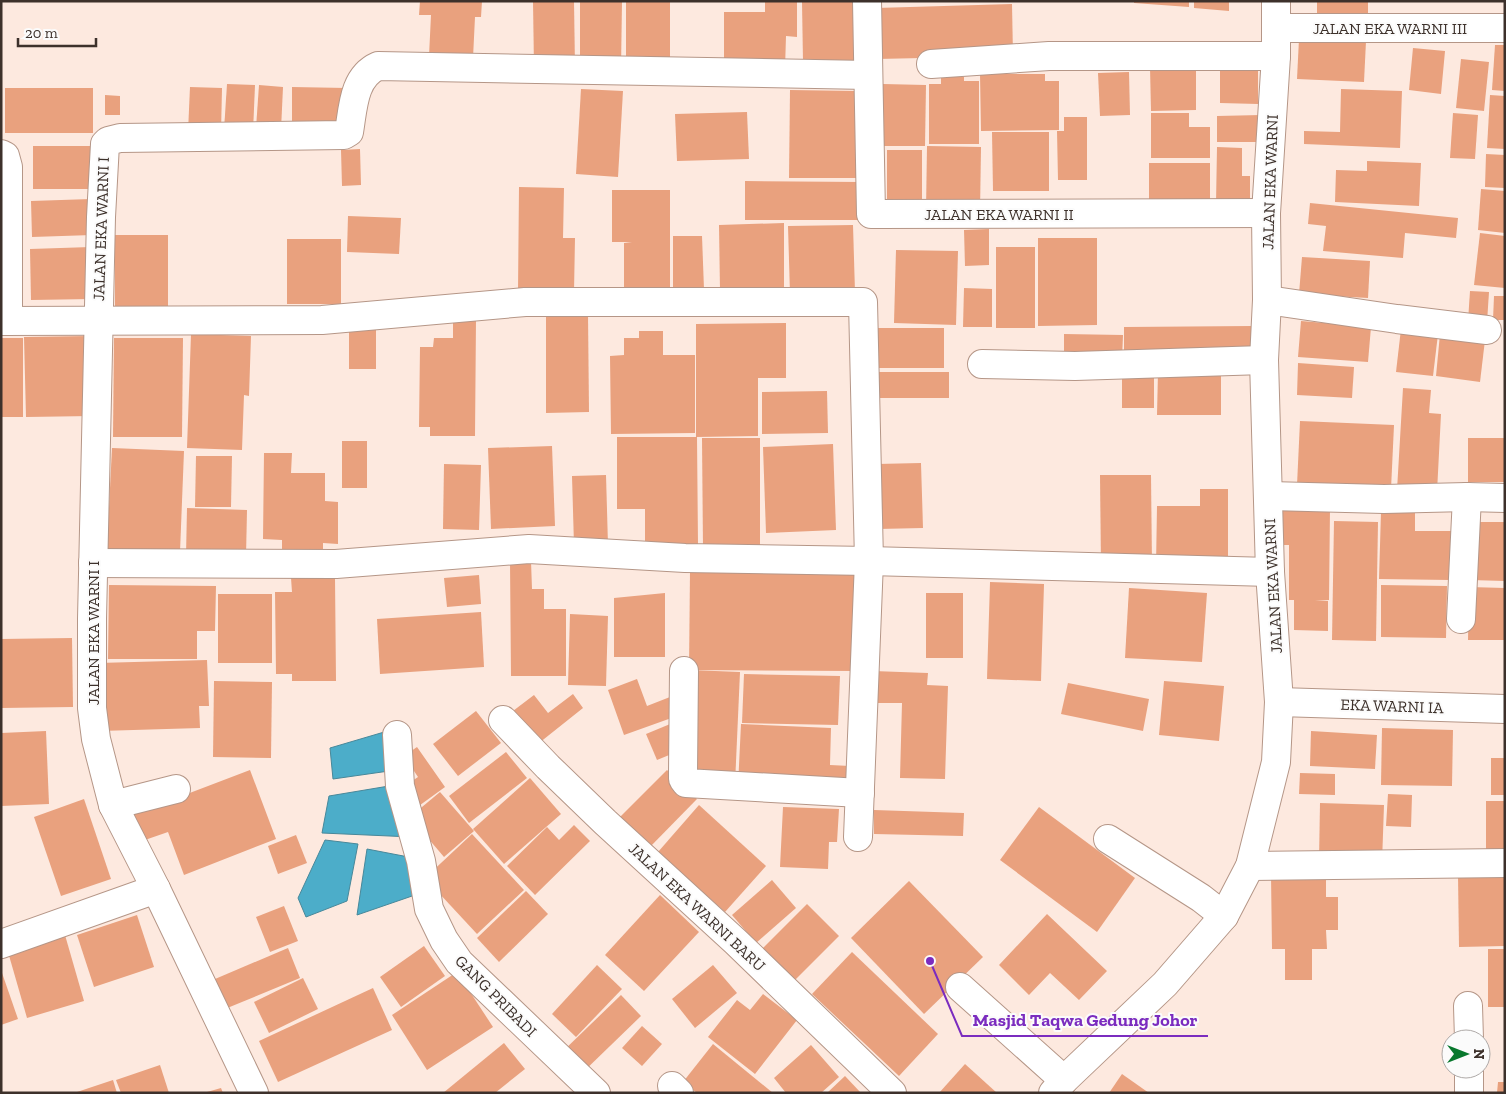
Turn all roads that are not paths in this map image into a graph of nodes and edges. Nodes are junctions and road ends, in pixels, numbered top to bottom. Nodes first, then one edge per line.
1 (867, 1) edge
2 (1276, 1) edge
3 (1276, 28) junction
4 (1505, 28) edge
5 (1276, 56) junction
6 (931, 64) dead end
7 (868, 75) junction
8 (1, 154) edge
9 (1266, 213) junction
10 (1267, 300) junction
11 (4, 321) edge
12 (98, 321) junction
13 (1486, 330) dead end
14 (1264, 360) junction
15 (982, 364) dead end
16 (1269, 496) junction
17 (1467, 497) junction
18 (1505, 498) edge
19 (869, 561) junction
20 (93, 563) junction
21 (1270, 572) junction
22 (1461, 619) dead end
23 (684, 671) dead end
24 (1280, 702) junction
25 (1505, 709) edge
26 (503, 720) dead end
27 (397, 735) dead end
28 (176, 789) dead end
29 (860, 793) junction
30 (113, 805) junction
31 (858, 837) dead end
32 (1108, 839) dead end
33 (1505, 863) edge
34 (1250, 866) junction
35 (156, 889) junction
36 (1224, 916) junction
37 (1, 944) edge
38 (960, 987) dead end
39 (1468, 1006) dead end
40 (1469, 1029) edge
41 (1469, 1079) edge
42 (1058, 1086) edge
43 (254, 1093) edge
44 (596, 1093) edge
45 (892, 1093) edge
46 (1469, 1093) edge

1 - 7 street
2 - 3 street, JALAN EKA WARNI
3 - 4 street, JALAN EKA WARNI III
3 - 5 street, JALAN EKA WARNI
5 - 6 street
5 - 9 street, JALAN EKA WARNI
7 - 9 street, JALAN EKA WARNI II
7 - 12 street, JALAN EKA WARNI I
8 - 11 street
9 - 10 street, JALAN EKA WARNI
10 - 13 street
10 - 14 street, JALAN EKA WARNI
11 - 12 street
12 - 19 street
12 - 20 street, JALAN EKA WARNI I
14 - 15 street
14 - 16 street, JALAN EKA WARNI
16 - 17 street
16 - 21 street, JALAN EKA WARNI
17 - 18 street
17 - 22 street
19 - 20 street
19 - 21 street
19 - 29 street
20 - 30 street, JALAN EKA WARNI I
21 - 24 street, JALAN EKA WARNI
23 - 29 street
24 - 25 street, EKA WARNI IA
24 - 34 street, JALAN EKA WARNI
26 - 45 street, JALAN EKA WARNI BARU
27 - 44 street, GANG PRIBADI
28 - 30 street
29 - 31 street
30 - 35 street, JALAN EKA WARNI I
32 - 36 street
33 - 34 street
34 - 36 street, JALAN EKA WARNI
35 - 37 street
35 - 43 street, JALAN EKA WARNI I
36 - 42 street, JALAN EKA WARNI
38 - 42 street
39 - 40 street
41 - 46 street

